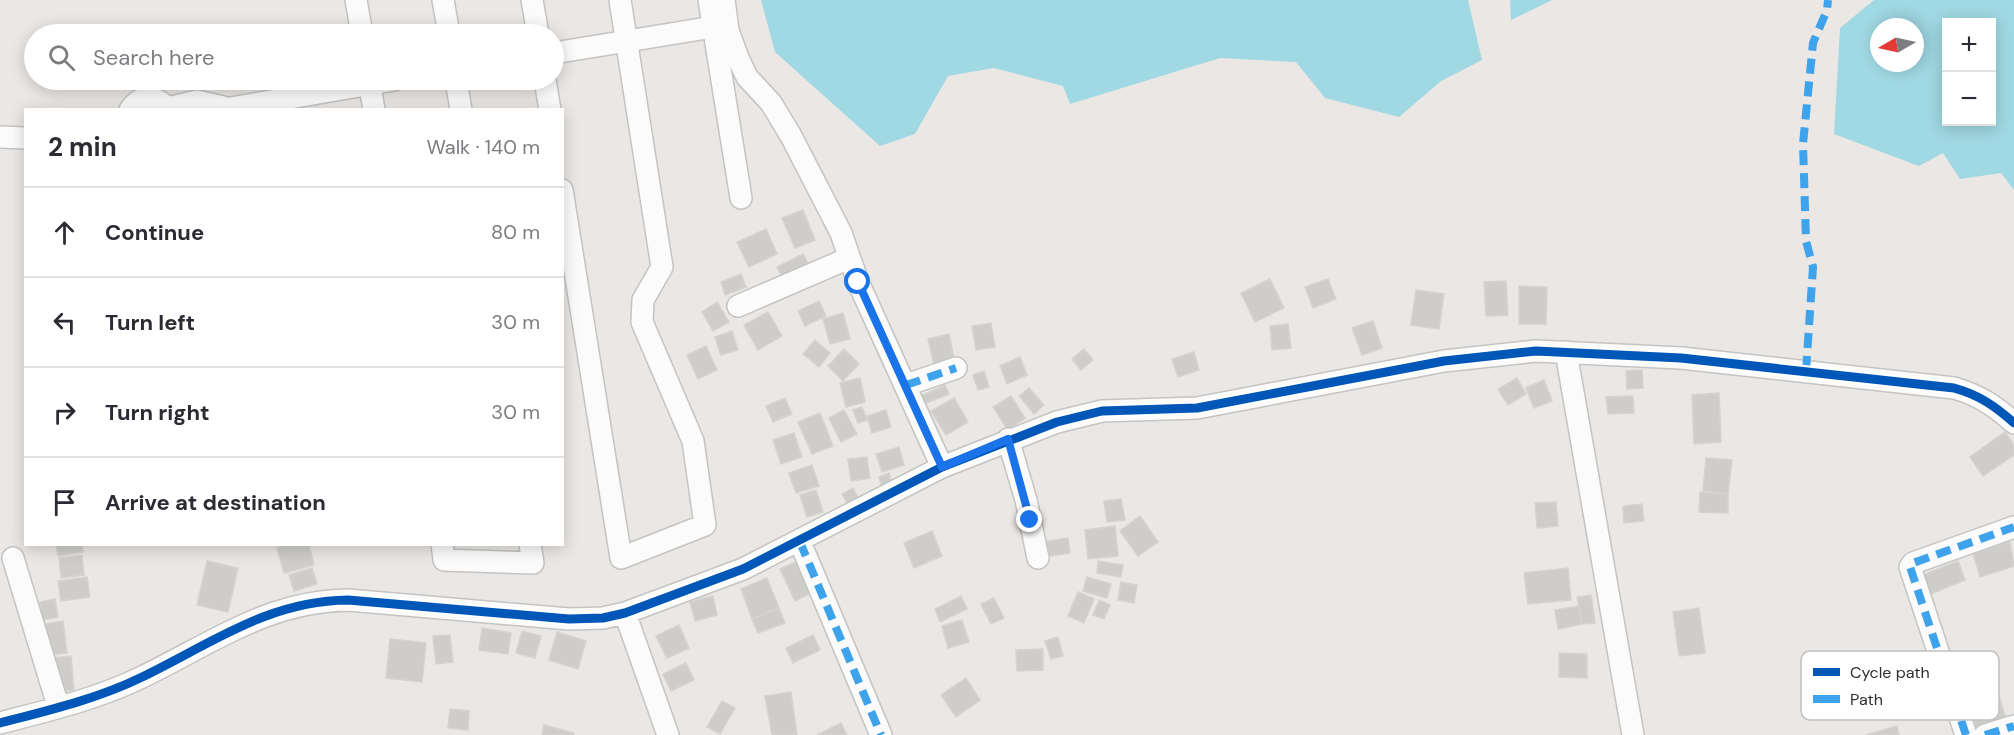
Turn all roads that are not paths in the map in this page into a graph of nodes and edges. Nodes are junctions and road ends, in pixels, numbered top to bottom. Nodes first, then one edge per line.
1 (356, 0) edge
2 (444, 0) edge
3 (532, 0) edge
4 (620, 0) edge
5 (709, 0) edge
6 (724, 0) edge
7 (360, 24) edge
8 (448, 24) edge
9 (536, 24) edge
10 (713, 27) junction
11 (627, 41) junction
12 (564, 51) edge
13 (323, 90) edge
14 (370, 90) edge
15 (458, 90) edge
16 (547, 90) edge
17 (132, 108) edge
18 (168, 108) edge
19 (172, 108) edge
20 (221, 108) edge
21 (374, 108) edge
22 (461, 108) edge
23 (550, 108) edge
24 (0, 137) edge
25 (24, 138) edge
26 (741, 198) dead end
27 (564, 202) edge
28 (849, 258) junction
29 (738, 306) dead end
30 (1566, 352) junction
31 (956, 369) dead end
32 (906, 385) junction
33 (2014, 423) edge
34 (1008, 439) junction
35 (942, 467) junction
36 (2014, 527) edge
37 (800, 542) junction
38 (442, 546) edge
39 (530, 546) edge
40 (13, 558) dead end
41 (1038, 558) dead end
42 (625, 613) junction
43 (1938, 651) edge
44 (58, 706) junction
45 (1961, 720) edge
46 (0, 723) edge
47 (2014, 726) edge
48 (668, 735) edge
49 (880, 735) edge
50 (1633, 735) edge
51 (1966, 735) edge
52 (1985, 735) edge

1 - 7 street
2 - 8 street
3 - 9 street
4 - 11 street
5 - 10 street
6 - 28 street
10 - 11 street
10 - 26 street
11 - 12 street
11 - 27 street
13 - 20 street
14 - 21 street
15 - 22 street
16 - 23 street
17 - 18 street
19 - 20 street
24 - 25 street
28 - 29 street
28 - 32 street
30 - 33 street
30 - 34 street
30 - 50 street
31 - 32 street
32 - 35 street
34 - 35 street
34 - 41 street
35 - 37 street
36 - 43 street
37 - 42 street
37 - 49 street
38 - 39 street
40 - 44 street
42 - 44 street
42 - 48 street
44 - 46 street
45 - 51 street
47 - 52 street

